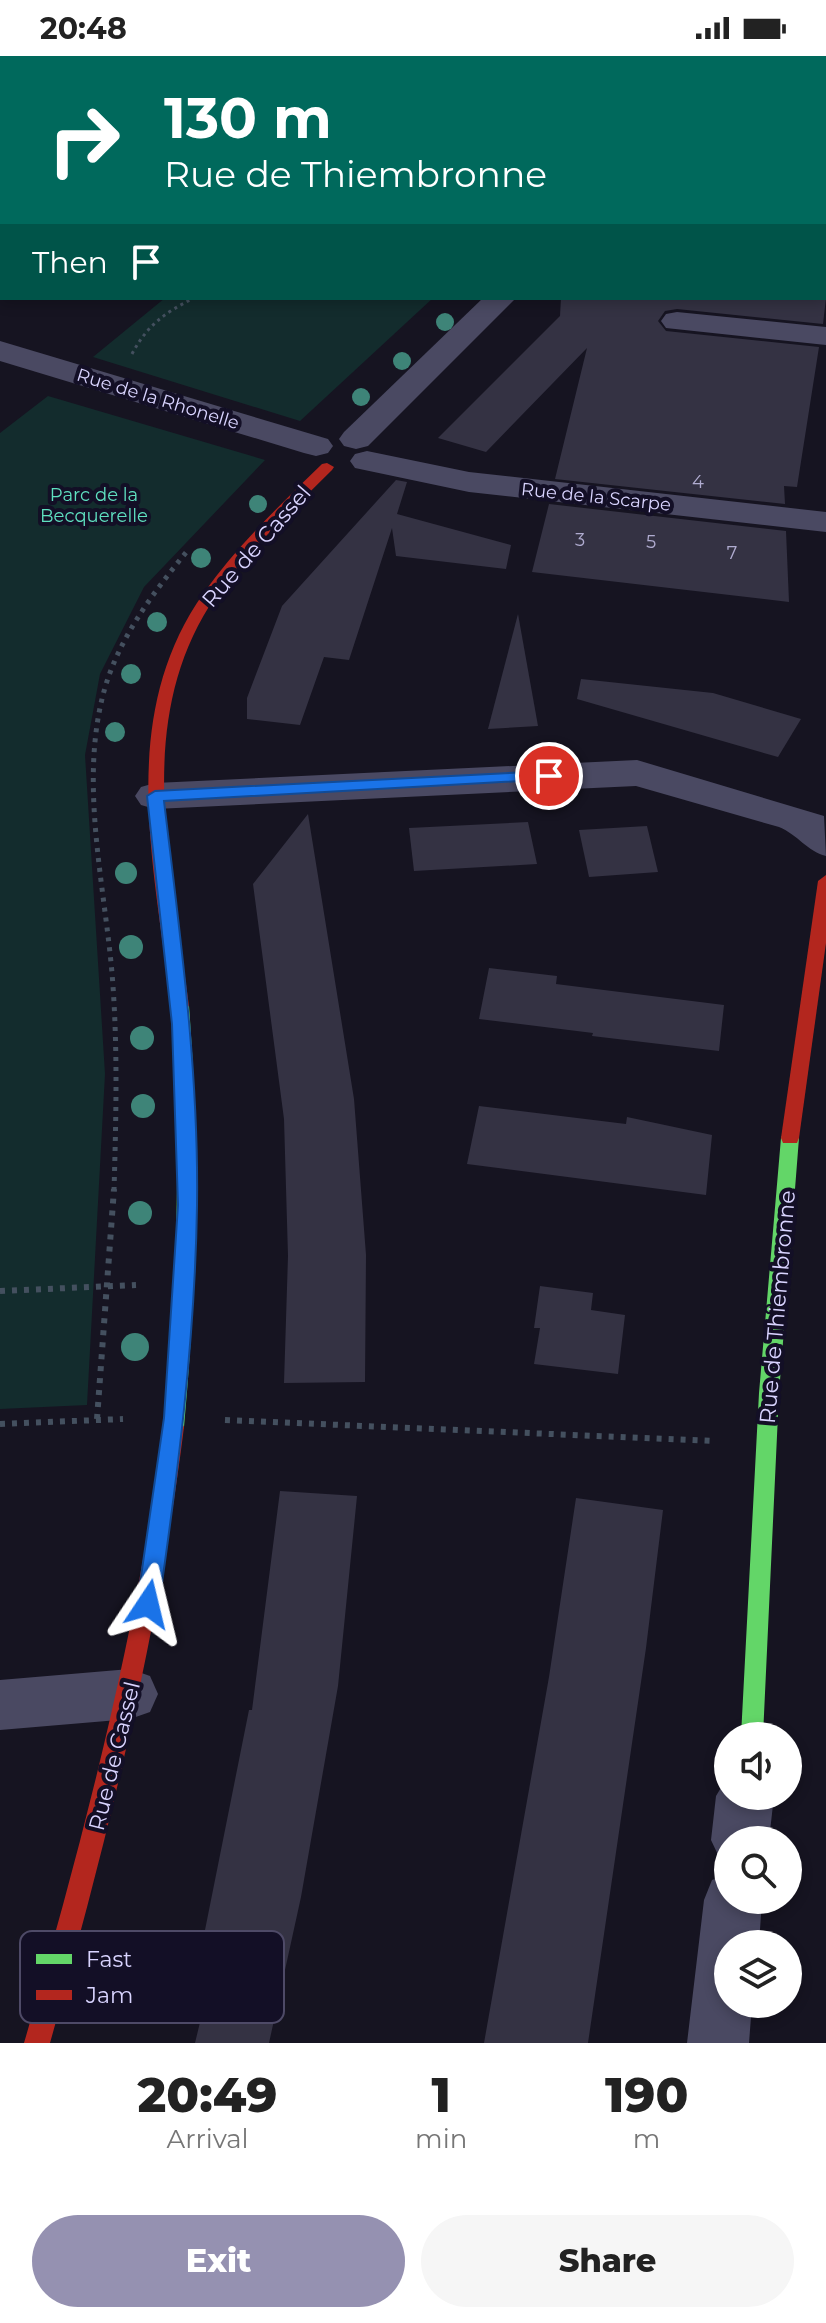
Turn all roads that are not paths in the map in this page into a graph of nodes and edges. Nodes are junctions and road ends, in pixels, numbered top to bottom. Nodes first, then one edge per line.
1 (499, 300) edge
2 (677, 321) dead end
3 (826, 336) edge
4 (0, 351) edge
5 (362, 450) junction
6 (321, 457) junction
7 (826, 522) edge
8 (155, 796) junction
9 (826, 843) edge
10 (826, 881) edge
11 (130, 1694) junction
12 (0, 1705) edge
13 (753, 1722) edge
14 (67, 1931) edge
15 (721, 2018) edge
16 (42, 2023) edge
17 (37, 2043) edge
18 (718, 2043) edge

1 - 5 street
2 - 3 street
4 - 6 street, Rue de la Rhonelle
5 - 6 street
5 - 7 street, Rue de la Scarpe
6 - 8 street, Rue de Cassel
8 - 9 street
8 - 11 street, Rue de Cassel
10 - 13 street, Rue de Thiembronne
11 - 12 street
11 - 14 street, Rue de Cassel
15 - 18 street
16 - 17 street, Rue de Cassel

